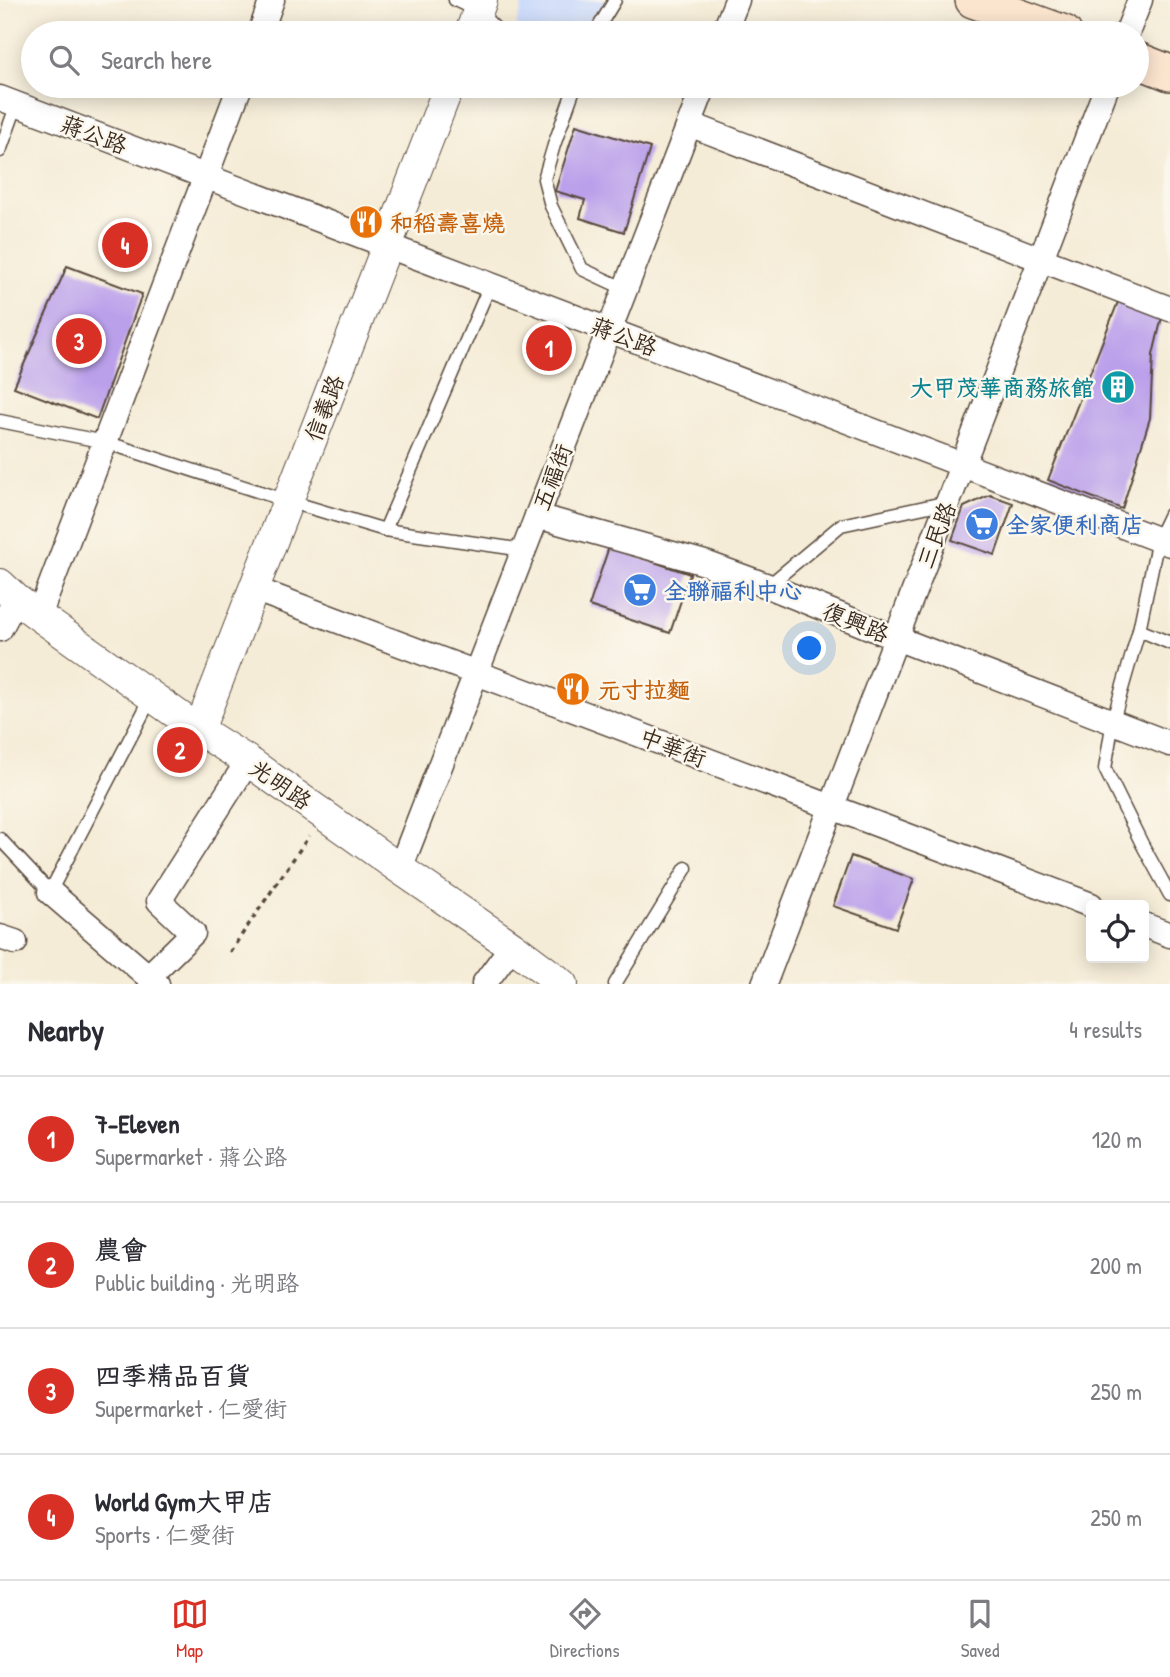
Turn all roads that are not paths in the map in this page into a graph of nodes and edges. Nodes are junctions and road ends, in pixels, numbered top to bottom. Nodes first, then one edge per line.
1 (272, 0) edge
2 (615, 0) edge
3 (737, 0) edge
4 (973, 0) edge
5 (1140, 0) edge
6 (264, 21) edge
7 (602, 21) edge
8 (729, 21) edge
9 (1031, 21) edge
10 (1132, 21) edge
11 (1149, 65) edge
12 (1170, 73) edge
13 (235, 98) edge
14 (444, 98) edge
15 (571, 98) edge
16 (699, 98) edge
17 (1102, 98) edge
18 (8, 101) edge
19 (689, 124) junction
20 (0, 151) edge
21 (206, 176) junction
22 (387, 246) junction
23 (1041, 259) junction
24 (490, 285) junction
25 (625, 289) junction
26 (1170, 309) edge
27 (609, 330) junction
28 (0, 421) edge
29 (105, 442) junction
30 (962, 465) junction
31 (288, 501) junction
32 (948, 502) junction
33 (1170, 514) edge
34 (537, 516) junction
35 (385, 530) junction
36 (1164, 542) edge
37 (524, 550) junction
38 (768, 586) junction
39 (254, 589) junction
40 (18, 600) edge
41 (0, 629) edge
42 (1139, 630) junction
43 (896, 638) junction
44 (1170, 643) edge
45 (476, 672) junction
46 (153, 695) junction
47 (1113, 720) junction
48 (199, 730) junction
49 (1170, 744) edge
50 (248, 761) junction
51 (832, 807) junction
52 (0, 839) edge
53 (686, 868) dead end
54 (400, 869) junction
55 (50, 892) junction
56 (1170, 895) edge
57 (1086, 903) edge
58 (1149, 927) edge
59 (1170, 935) edge
60 (512, 946) junction
61 (153, 980) edge
62 (484, 984) edge
63 (563, 984) edge
64 (615, 984) edge
65 (764, 984) edge

1 - 6 street
2 - 7 lane
3 - 8 street
4 - 9 main road
5 - 10 street
11 - 12 main road
13 - 21 street
14 - 22 street, 信義路
15 - 25 lane
16 - 19 street, 五福街
17 - 23 street, 三民路
18 - 20 lane
18 - 21 street, 蔣公路
19 - 23 street
19 - 25 street, 五福街
21 - 22 street, 蔣公路
21 - 29 street
22 - 24 street, 蔣公路
22 - 31 street, 信義路
23 - 26 street
23 - 30 street, 三民路
24 - 27 street, 蔣公路
24 - 35 lane
25 - 27 street, 五福街
27 - 30 street, 蔣公路
27 - 34 street, 五福街
28 - 29 lane
29 - 31 lane
29 - 40 street
30 - 32 street, 三民路
30 - 36 street, 蔣公路
31 - 35 lane
31 - 39 street, 信義路
32 - 38 lane
32 - 43 street, 三民路
33 - 36 lane
34 - 37 street, 五福街
34 - 38 street, 復興路
35 - 37 lane
36 - 42 lane
37 - 45 street, 五福街
38 - 43 street, 復興路
39 - 45 street, 中華街
39 - 48 street, 信義路
40 - 41 street
40 - 46 street, 光明路
42 - 44 lane
42 - 47 lane
43 - 47 street, 復興路
43 - 51 street, 三民路
45 - 51 street, 中華街
45 - 54 street, 五福街
46 - 48 street, 光明路
46 - 55 lane
47 - 49 street, 復興路
47 - 56 lane
48 - 50 street, 光明路
50 - 54 street, 光明路
50 - 61 street
51 - 57 street, 中華街
51 - 65 street, 三民路
52 - 55 lane
53 - 64 lane
54 - 60 street, 光明路
55 - 61 street
58 - 59 street
60 - 62 street
60 - 63 street, 光明路

